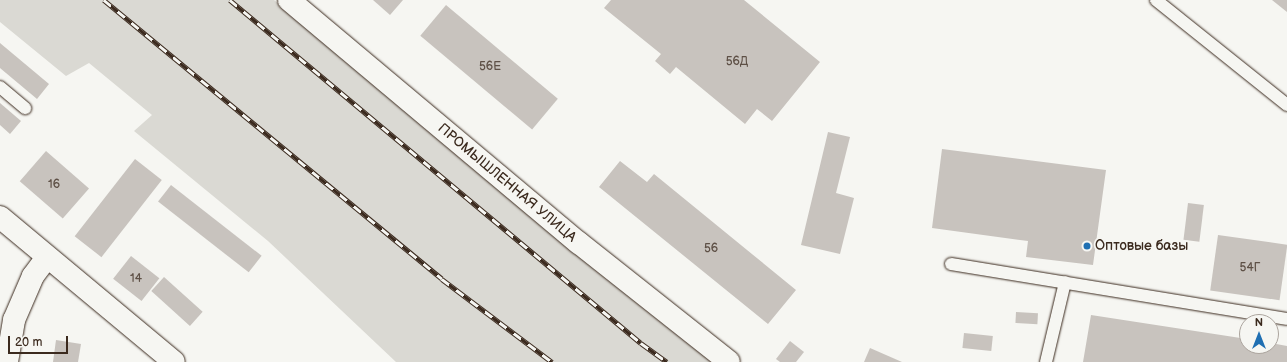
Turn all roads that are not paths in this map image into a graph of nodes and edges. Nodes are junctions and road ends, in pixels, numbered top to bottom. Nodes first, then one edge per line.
1 (289, 0) edge
2 (1156, 0) edge
3 (0, 87) edge
4 (1287, 105) edge
5 (25, 108) dead end
6 (0, 218) edge
7 (46, 259) junction
8 (951, 264) dead end
9 (1065, 282) junction
10 (1287, 319) edge
11 (7, 362) edge
12 (174, 362) edge
13 (729, 362) edge
14 (1046, 362) edge

1 - 13 street, ПРОМЫШЛЕННАЯ УЛИЦА
2 - 4 lane
3 - 5 lane
6 - 7 street
7 - 11 street
7 - 12 street
8 - 9 lane
9 - 10 lane
9 - 14 lane

